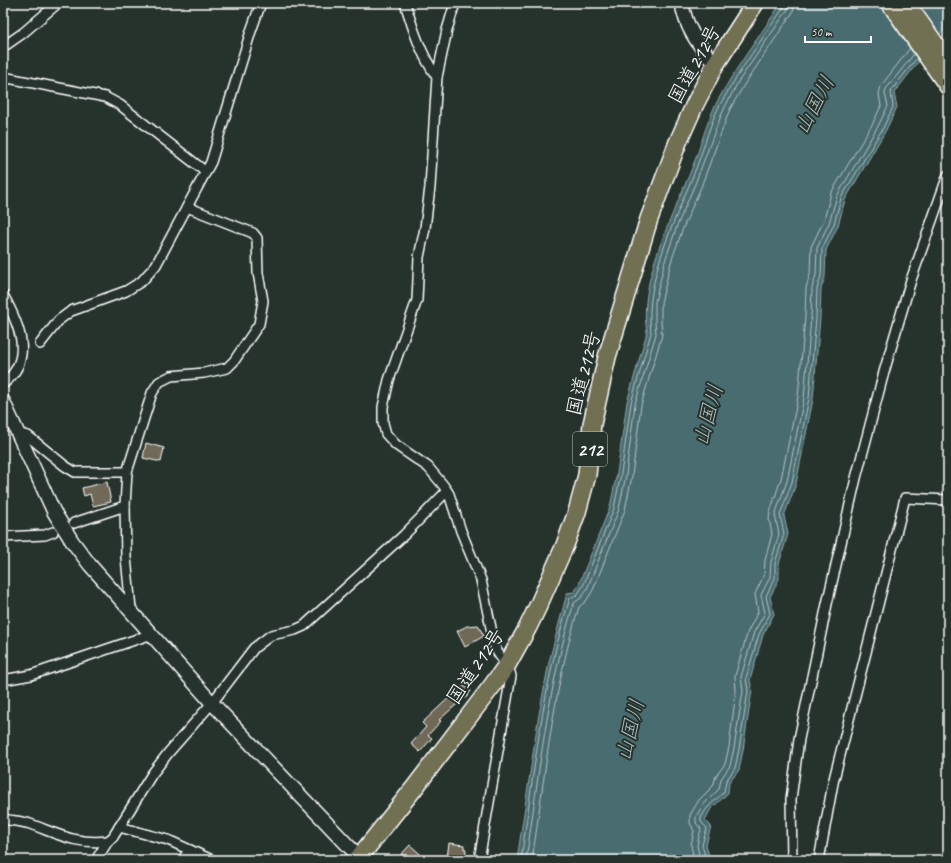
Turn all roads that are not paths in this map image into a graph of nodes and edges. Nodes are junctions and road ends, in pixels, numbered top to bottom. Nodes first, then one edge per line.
1 (58, 3) edge
2 (261, 3) edge
3 (405, 3) edge
4 (455, 3) edge
5 (682, 3) edge
6 (755, 3) edge
7 (890, 3) edge
8 (906, 3) edge
9 (3, 46) edge
10 (948, 62) edge
11 (715, 65) junction
12 (3, 77) edge
13 (437, 77) junction
14 (948, 86) edge
15 (206, 172) junction
16 (948, 175) edge
17 (187, 207) junction
18 (3, 295) edge
19 (40, 344) dead end
20 (3, 384) edge
21 (3, 402) edge
22 (17, 433) junction
23 (127, 472) junction
24 (447, 491) junction
25 (948, 500) edge
26 (125, 506) junction
27 (74, 523) dead end
28 (53, 532) dead end
29 (3, 537) edge
30 (131, 610) junction
31 (152, 634) junction
32 (507, 665) junction
33 (3, 680) edge
34 (212, 703) junction
35 (3, 820) edge
36 (119, 827) junction
37 (108, 841) junction
38 (190, 850) junction
39 (358, 858) edge
40 (96, 860) edge
41 (182, 860) edge
42 (212, 860) edge
43 (479, 860) edge
44 (792, 860) edge
45 (819, 860) edge

1 - 9 street
2 - 15 street
3 - 13 street
4 - 13 street
5 - 11 street
6 - 11 highway, 国道212号 / 212
7 - 14 highway
8 - 10 highway
11 - 32 highway, 国道212号 / 212
12 - 15 street
13 - 24 street
15 - 17 street
16 - 44 street
17 - 19 street
17 - 23 street
18 - 20 street
21 - 22 street
22 - 23 street
22 - 30 street
23 - 26 street
24 - 32 street
24 - 34 street
25 - 45 street
26 - 27 street
26 - 30 street
28 - 29 street
30 - 31 street
31 - 33 street
31 - 34 street
32 - 39 highway, 国道212号 / 212
32 - 43 street
34 - 36 street
34 - 39 street
35 - 37 street
36 - 37 street
36 - 38 street
37 - 40 street
38 - 41 street
38 - 42 street

